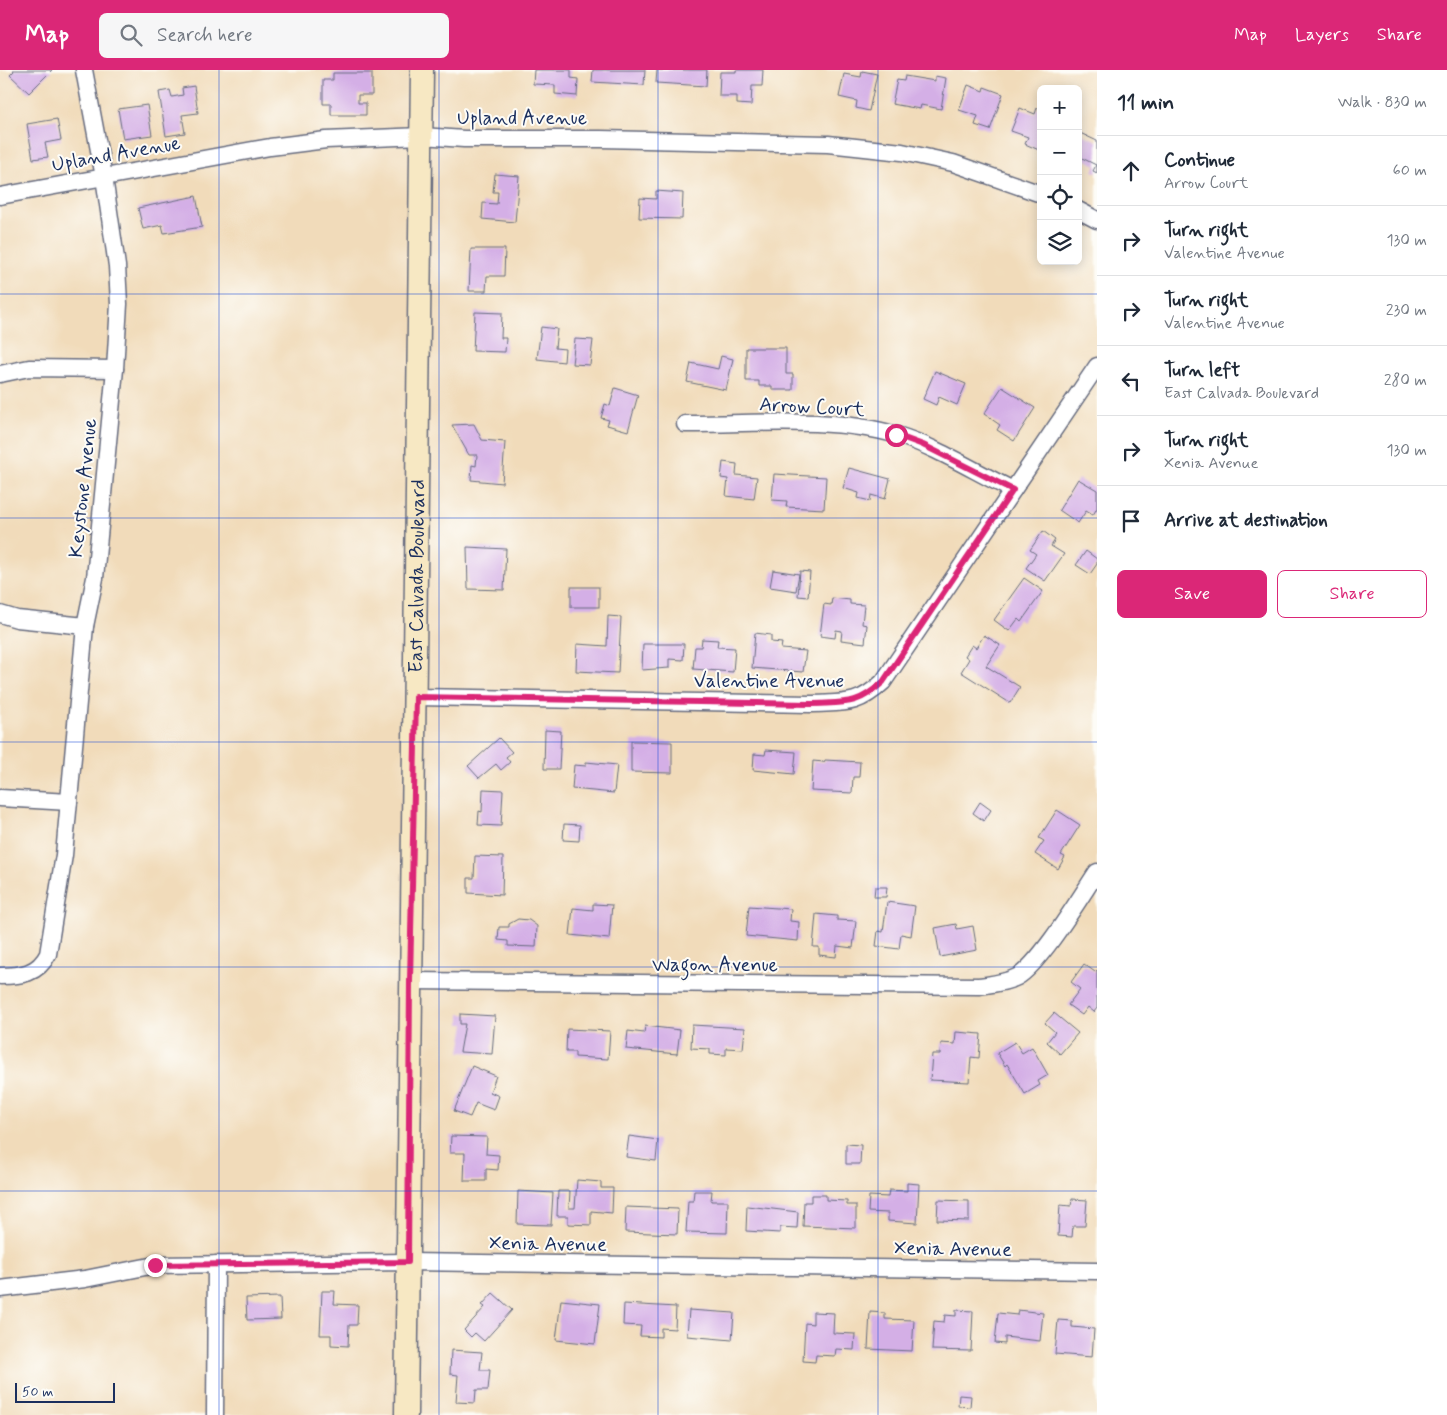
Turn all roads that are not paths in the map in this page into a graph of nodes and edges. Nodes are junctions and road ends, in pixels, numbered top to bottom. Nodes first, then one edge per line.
1 (84, 70) edge
2 (422, 70) edge
3 (422, 136) junction
4 (104, 177) junction
5 (1037, 193) edge
6 (0, 196) edge
7 (1082, 212) edge
8 (1097, 220) edge
9 (1097, 366) edge
10 (115, 369) junction
11 (0, 374) edge
12 (685, 424) dead end
13 (1013, 490) junction
14 (0, 614) edge
15 (86, 626) junction
16 (416, 697) junction
17 (0, 798) edge
18 (69, 802) junction
19 (1097, 872) edge
20 (0, 976) edge
21 (410, 981) junction
22 (408, 1262) junction
23 (216, 1264) junction
24 (1097, 1271) edge
25 (0, 1289) edge
26 (215, 1415) edge
27 (406, 1415) edge

1 - 4 street, Keystone Avenue
2 - 3 main road, East Calvada Boulevard
3 - 4 street, Upland Avenue
3 - 5 street, Upland Avenue
3 - 16 main road, East Calvada Boulevard
4 - 6 street, Upland Avenue
4 - 10 street, Keystone Avenue
7 - 8 street
9 - 13 street, Valentine Avenue
10 - 11 street
10 - 15 street, Keystone Avenue
12 - 13 street, Arrow Court
13 - 16 street, Valentine Avenue
14 - 15 street
15 - 18 street, Keystone Avenue
16 - 21 main road, East Calvada Boulevard
17 - 18 street
18 - 20 street, Keystone Avenue
19 - 21 street, Wagon Avenue
21 - 22 main road, East Calvada Boulevard
22 - 23 street, Xenia Avenue
22 - 24 street, Xenia Avenue
22 - 27 main road, East Calvada Boulevard
23 - 25 street, Xenia Avenue
23 - 26 street

